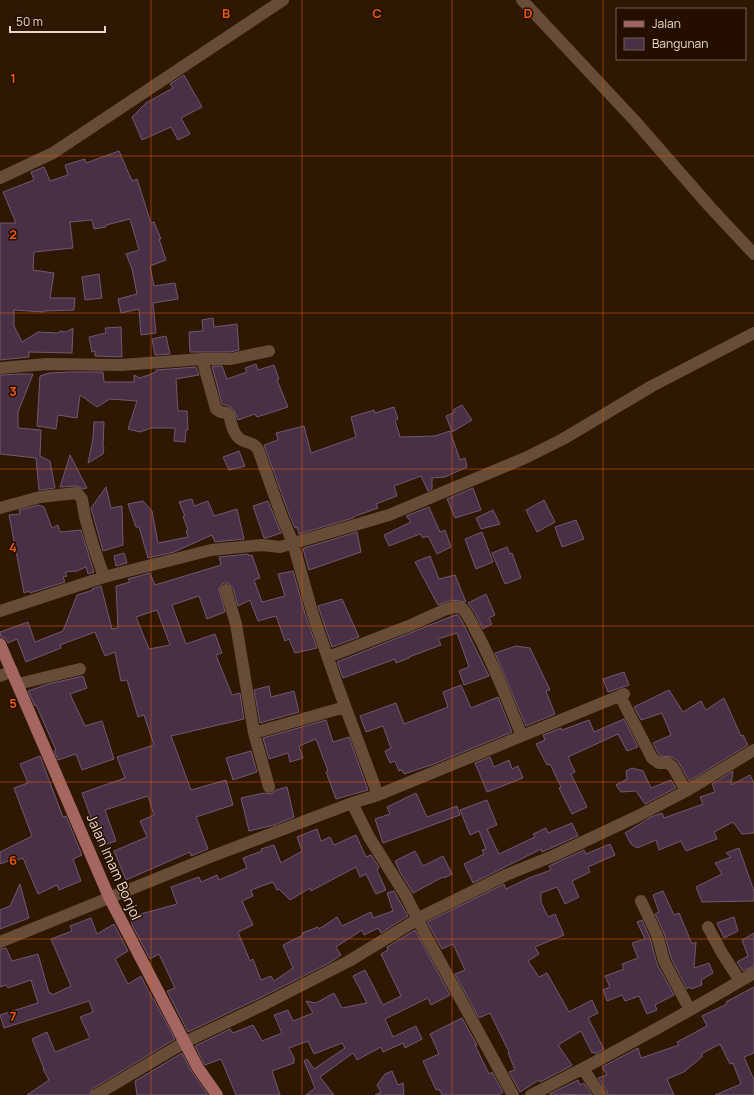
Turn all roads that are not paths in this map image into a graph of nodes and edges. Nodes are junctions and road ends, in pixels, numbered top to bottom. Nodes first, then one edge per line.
1 (283, 0) edge
2 (522, 0) edge
3 (0, 178) edge
4 (754, 254) edge
5 (754, 333) edge
6 (269, 351) dead end
7 (202, 359) junction
8 (0, 368) edge
9 (0, 508) edge
10 (293, 543) junction
11 (104, 577) junction
12 (226, 590) dead end
13 (0, 611) edge
14 (0, 644) edge
15 (328, 657) junction
16 (80, 669) dead end
17 (12, 671) junction
18 (0, 676) edge
19 (18, 684) junction
20 (345, 707) junction
21 (254, 733) junction
22 (522, 736) junction
23 (753, 752) edge
24 (269, 788) dead end
25 (686, 791) junction
26 (378, 795) junction
27 (352, 803) junction
28 (109, 897) junction
29 (641, 902) dead end
30 (418, 919) junction
31 (708, 927) dead end
32 (0, 942) edge
33 (754, 973) edge
34 (740, 982) junction
35 (690, 1010) junction
36 (186, 1042) junction
37 (583, 1069) junction
38 (96, 1095) edge
39 (217, 1095) edge
40 (513, 1095) edge
41 (531, 1095) edge
42 (601, 1095) edge

1 - 3 street
2 - 4 street
5 - 10 street
6 - 7 street
7 - 8 street
7 - 10 street
9 - 11 street
10 - 11 street
10 - 15 street
11 - 13 street
12 - 21 street
14 - 17 main road, Jalan Imam Bonjol
15 - 20 street
15 - 22 street
16 - 19 street
17 - 18 street
17 - 19 main road, Jalan Imam Bonjol
19 - 28 main road, Jalan Imam Bonjol
20 - 21 street
20 - 26 street
21 - 24 street
22 - 25 street
22 - 26 street
23 - 25 street
25 - 30 street
26 - 27 street
27 - 28 street
27 - 30 street
28 - 32 street
28 - 36 main road, Jalan Imam Bonjol
29 - 35 street
30 - 36 street
30 - 40 street
31 - 34 street
33 - 34 street
34 - 35 street
35 - 37 street
36 - 38 street
36 - 39 main road, Jalan Imam Bonjol
37 - 41 street
37 - 42 street

